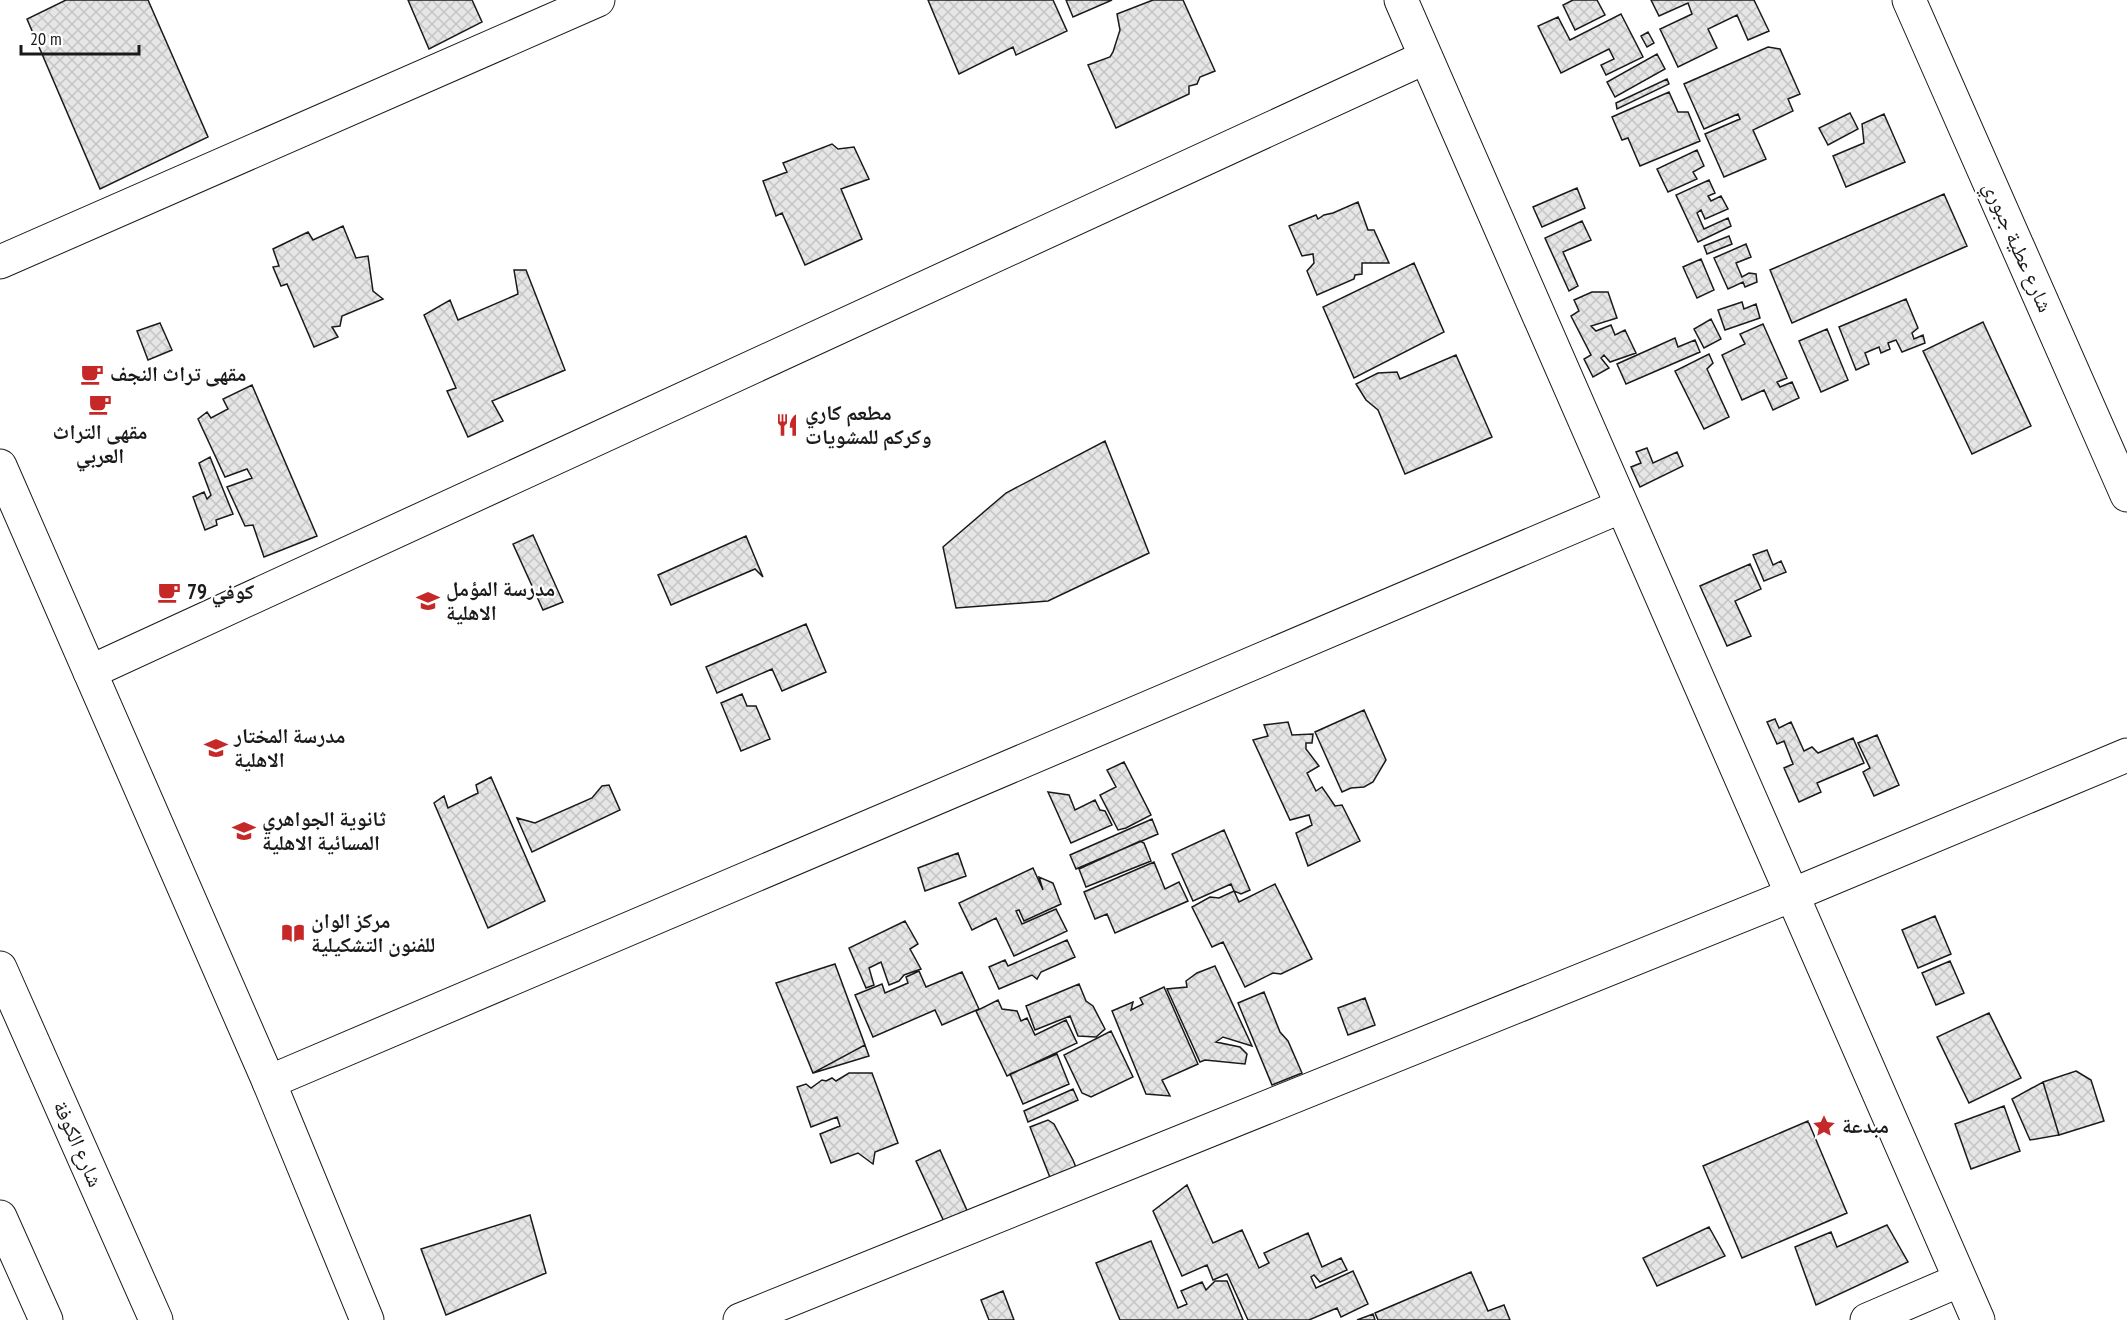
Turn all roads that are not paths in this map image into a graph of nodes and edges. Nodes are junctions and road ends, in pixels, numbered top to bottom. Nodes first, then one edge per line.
1 (598, 0) edge
2 (1401, 0) edge
3 (1909, 0) edge
4 (1426, 57) junction
5 (0, 262) edge
6 (0, 466) edge
7 (2127, 495) edge
8 (1622, 506) junction
9 (90, 672) junction
10 (2127, 755) edge
11 (1792, 895) junction
12 (0, 968) edge
13 (269, 1082) junction
14 (2, 1225) edge
15 (1960, 1280) junction
16 (45, 1320) edge
17 (156, 1320) edge
18 (367, 1320) edge
19 (740, 1320) edge
20 (1867, 1320) edge
21 (1978, 1320) edge

1 - 5 main road
2 - 4 main road
3 - 7 main road, شارع عطية جبوري
4 - 8 main road
4 - 9 main road
6 - 9 main road
8 - 11 main road
8 - 13 main road
9 - 13 main road
10 - 11 main road
11 - 15 main road
11 - 19 main road
12 - 17 main road, شارع الكوفة
13 - 18 main road
14 - 16 main road
15 - 20 main road
15 - 21 main road

